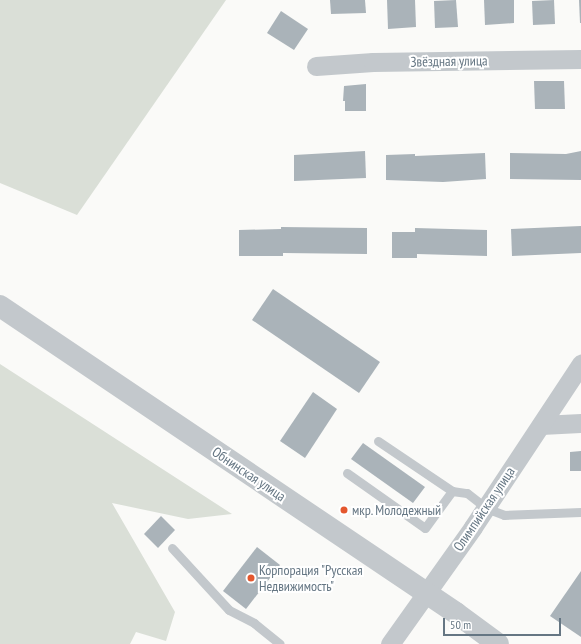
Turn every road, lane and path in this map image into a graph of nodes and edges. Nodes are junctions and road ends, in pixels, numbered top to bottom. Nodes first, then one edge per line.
1 (581, 59) edge
2 (316, 66) dead end
3 (0, 306) edge
4 (581, 364) edge
5 (541, 424) junction
6 (581, 424) edge
7 (378, 441) dead end
8 (347, 473) dead end
9 (452, 492) junction
10 (486, 508) junction
11 (581, 512) edge
12 (172, 548) dead end
13 (425, 593) junction
14 (280, 644) edge
15 (390, 644) edge
16 (498, 644) edge

1 - 2 street, Звёздная улица
3 - 13 street, Обнинская улица
4 - 5 street
5 - 6 street
5 - 10 street, Олимпийская улица
7 - 9 lane
8 - 9 lane
9 - 10 lane
10 - 11 lane
10 - 13 street, Олимпийская улица
12 - 14 lane
13 - 15 street, Олимпийская улица
13 - 16 street, Обнинская улица

